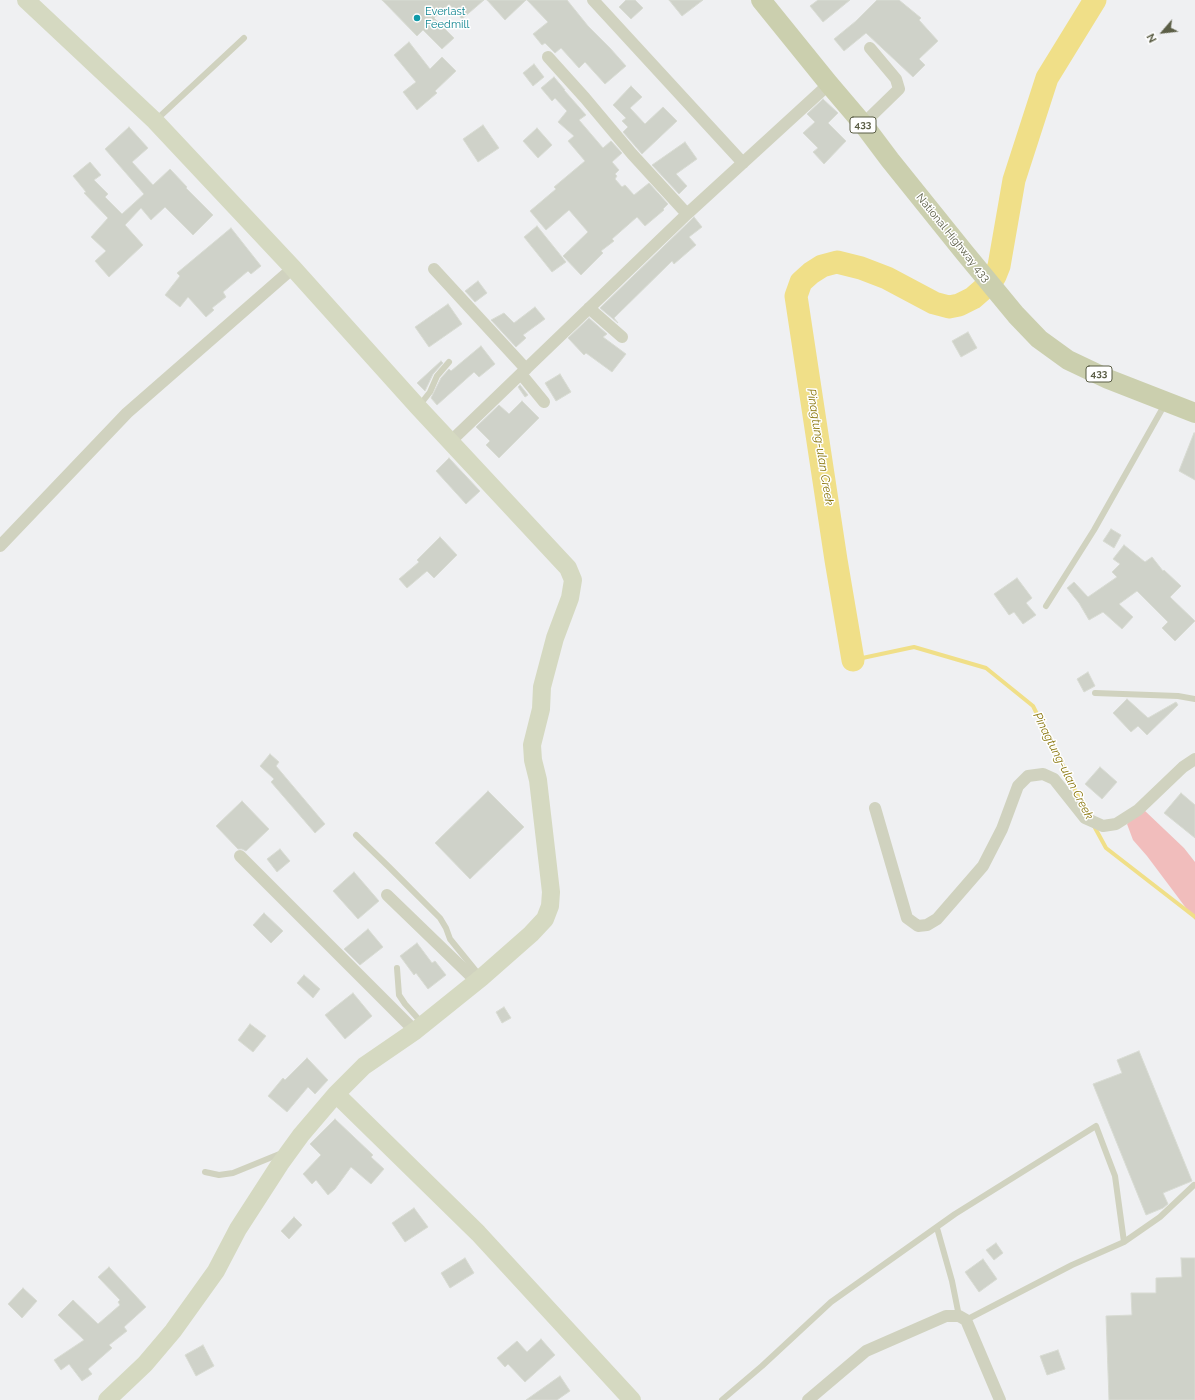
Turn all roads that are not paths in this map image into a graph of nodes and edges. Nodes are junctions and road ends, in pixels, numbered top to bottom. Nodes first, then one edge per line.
1 (26, 0) edge
2 (593, 0) edge
3 (761, 0) edge
4 (244, 38) dead end
5 (870, 48) dead end
6 (548, 57) dead end
7 (829, 84) junction
8 (155, 121) junction
9 (863, 124) junction
10 (743, 163) junction
11 (687, 214) junction
12 (294, 268) junction
13 (434, 269) dead end
14 (589, 308) junction
15 (622, 337) dead end
16 (449, 362) dead end
17 (523, 371) junction
18 (1166, 401) junction
19 (544, 402) dead end
20 (418, 407) junction
21 (1195, 413) edge
22 (450, 441) junction
23 (0, 546) edge
24 (1046, 606) dead end
25 (1095, 693) dead end
26 (1195, 698) edge
27 (1195, 759) edge
28 (875, 808) dead end
29 (356, 835) dead end
30 (240, 856) dead end
31 (387, 895) dead end
32 (397, 968) dead end
33 (478, 980) junction
34 (419, 1028) junction
35 (336, 1094) junction
36 (291, 1149) junction
37 (205, 1172) dead end
38 (1194, 1185) edge
39 (937, 1228) junction
40 (1124, 1242) junction
41 (962, 1318) junction
42 (107, 1400) edge
43 (632, 1400) edge
44 (722, 1400) edge
45 (808, 1400) edge
46 (1000, 1400) edge

1 - 8 street
2 - 10 street
3 - 7 main road, National Highway 433 / 433
4 - 8 lane
5 - 9 street
6 - 11 street
7 - 9 main road, National Highway 433 / 433
7 - 10 street
8 - 12 street
9 - 18 main road, National Highway 433 / 433
10 - 11 street
11 - 14 street
12 - 20 street
12 - 23 street
13 - 17 street
14 - 15 street
14 - 17 street
16 - 20 lane
17 - 19 street
17 - 22 street
18 - 21 main road, National Highway 433 / 433
18 - 24 lane
20 - 22 street
22 - 33 street
25 - 26 lane
27 - 28 street
29 - 33 lane
30 - 34 street
31 - 33 street
32 - 34 lane
33 - 34 street
34 - 35 street
35 - 36 street
35 - 43 street
36 - 37 lane
36 - 42 street
38 - 40 lane
39 - 40 lane
39 - 41 lane
39 - 44 lane
40 - 41 lane
41 - 45 street
41 - 46 street

